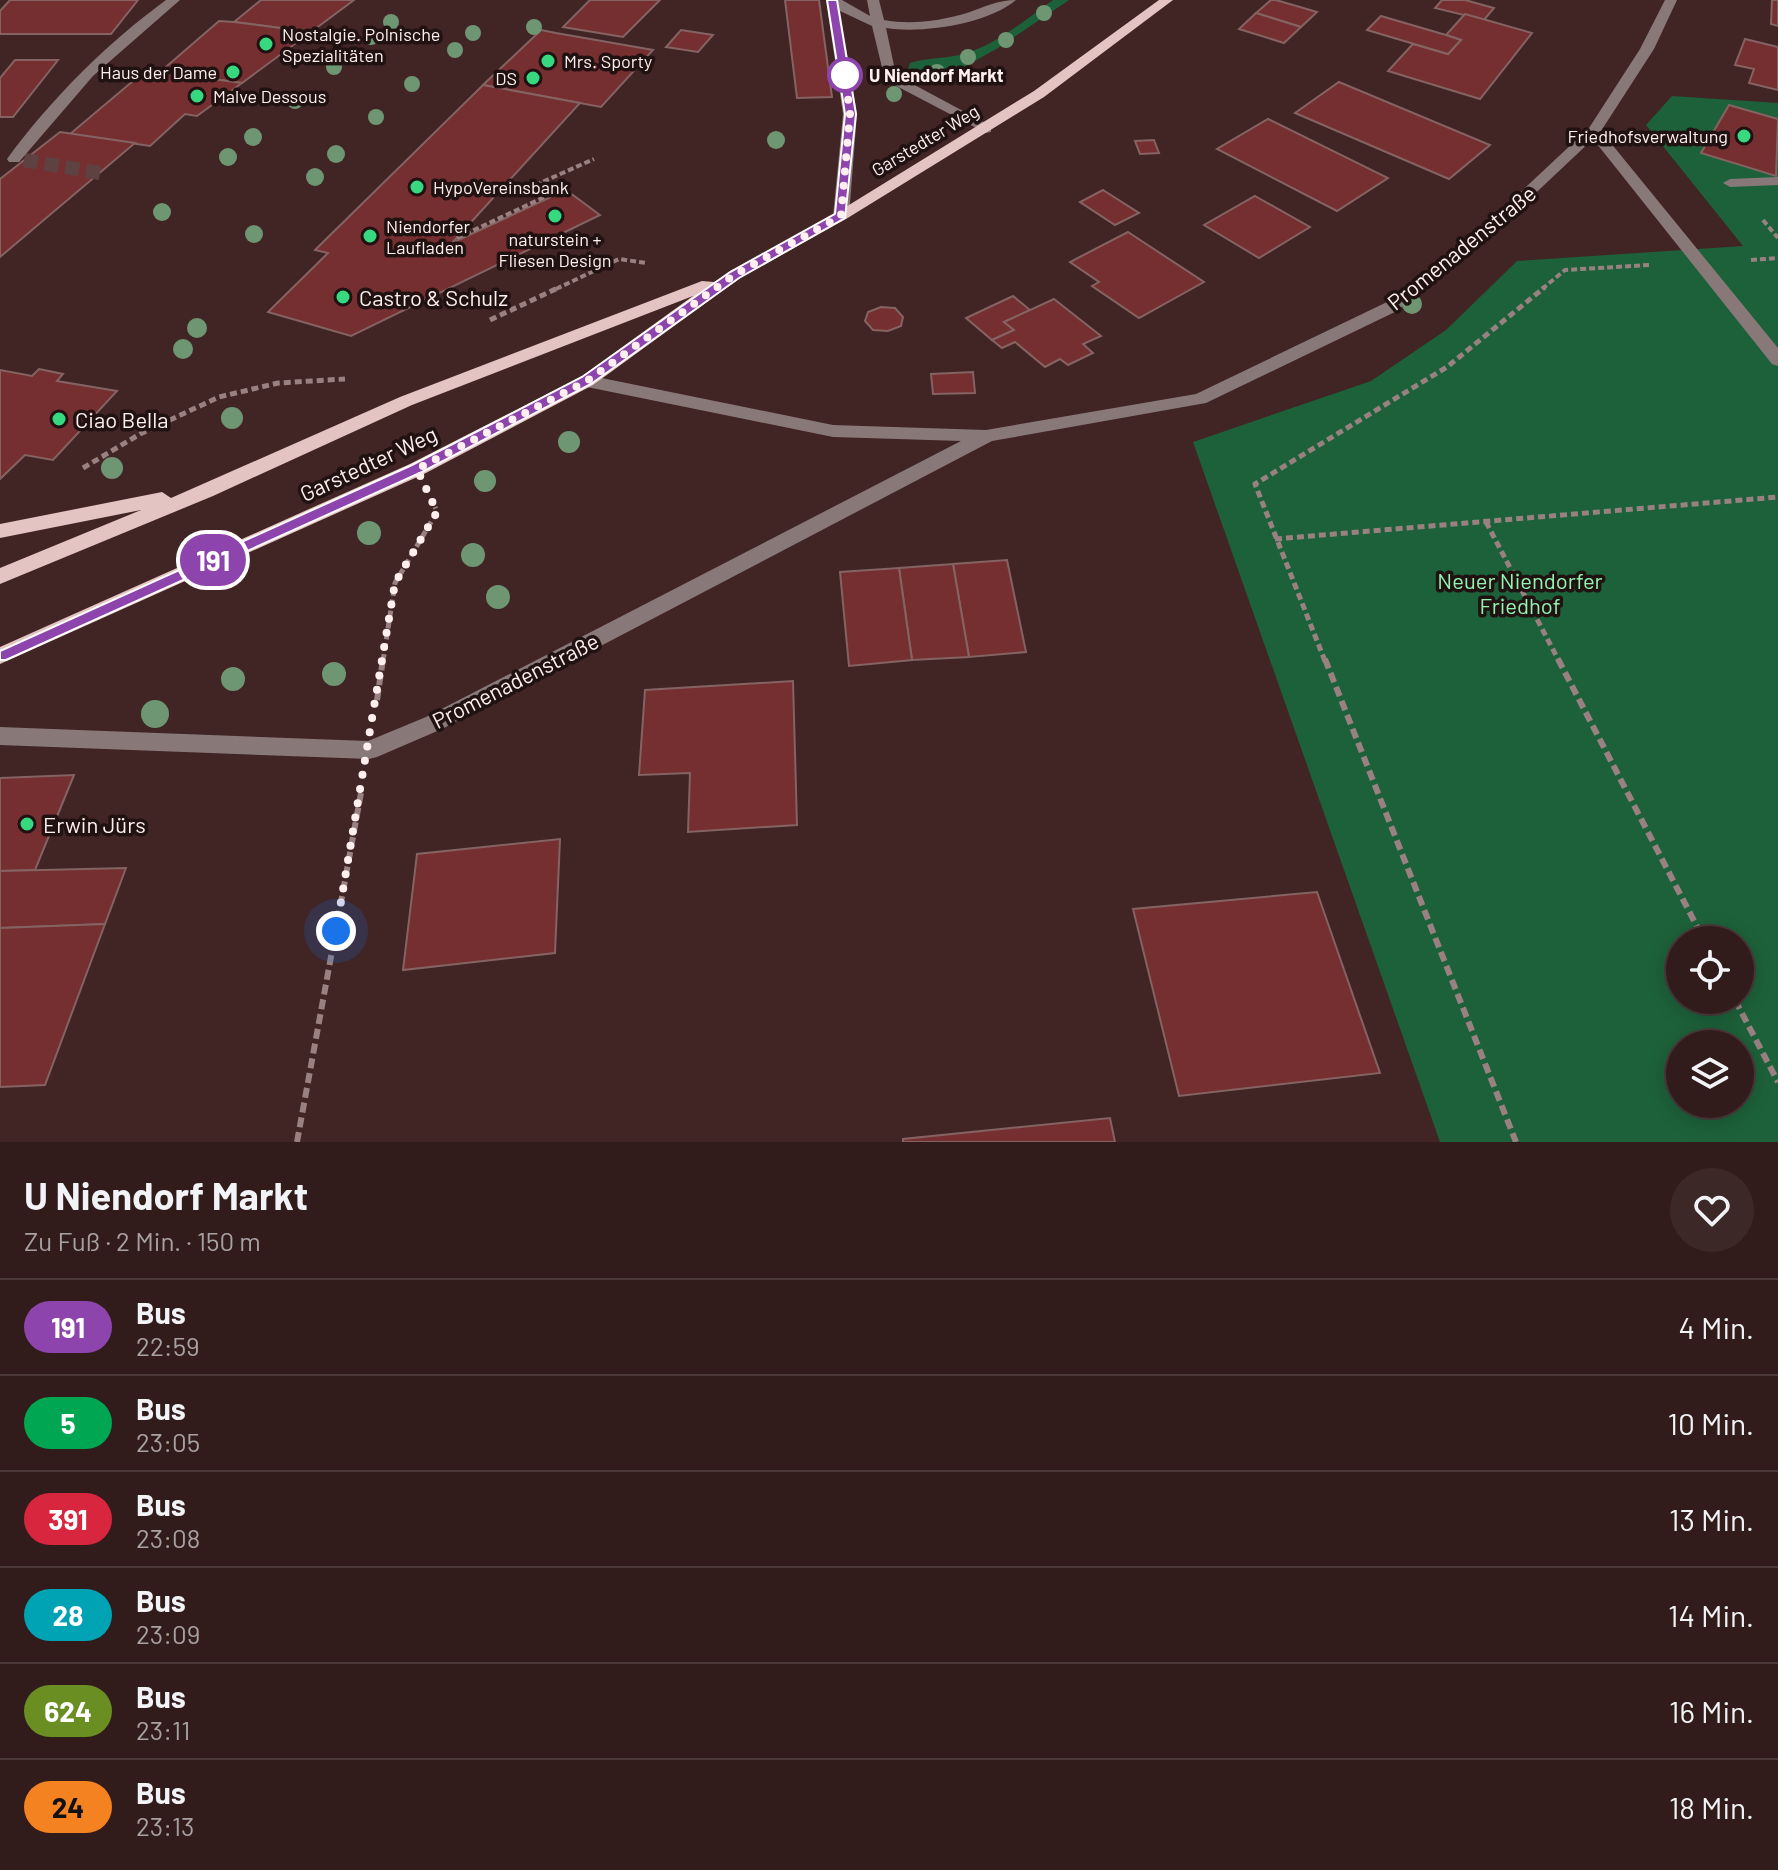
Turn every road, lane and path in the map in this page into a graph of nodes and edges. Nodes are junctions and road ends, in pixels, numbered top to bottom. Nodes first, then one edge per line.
1 (174, 0) edge
2 (833, 0) edge
3 (873, 0) edge
4 (1010, 0) edge
5 (1167, 0) edge
6 (1671, 0) edge
7 (879, 24) junction
8 (986, 129) junction
9 (1594, 131) junction
10 (13, 159) edge
11 (594, 159) dead end
12 (1778, 181) edge
13 (1730, 183) dead end
14 (841, 216) junction
15 (457, 238) dead end
16 (1778, 258) edge
17 (619, 259) dead end
18 (1701, 263) junction
19 (734, 275) junction
20 (484, 323) dead end
21 (1778, 360) edge
22 (359, 376) dead end
23 (587, 381) junction
24 (986, 436) junction
25 (417, 469) junction
26 (76, 471) dead end
27 (206, 491) junction
28 (1778, 497) edge
29 (1486, 522) junction
30 (0, 531) edge
31 (1275, 539) junction
32 (0, 576) edge
33 (0, 656) edge
34 (0, 736) edge
35 (369, 750) junction
36 (1697, 926) edge
37 (1742, 1014) edge
38 (1778, 1082) edge
39 (297, 1142) edge
40 (1516, 1142) edge

1 - 10 street
2 - 7 street
2 - 14 street
3 - 7 street
4 - 7 street
5 - 8 main road, Garstedter Weg
6 - 9 street, Promenadenstraße
7 - 8 street
8 - 14 main road, Garstedter Weg
9 - 18 street
9 - 24 street, Promenadenstraße
11 - 15 path
12 - 13 street
14 - 19 main road, Garstedter Weg
16 - 18 path
17 - 20 path
18 - 21 street
18 - 31 path
19 - 23 main road, Garstedter Weg
19 - 27 main road, Garstedter Weg
22 - 26 path
23 - 24 street, Promenadenstraße
23 - 25 main road, Garstedter Weg
24 - 35 street, Promenadenstraße
25 - 33 main road, Garstedter Weg
25 - 35 path
27 - 30 main road
27 - 32 main road, Garstedter Weg
28 - 29 path
29 - 31 path
29 - 36 path
31 - 40 path
34 - 35 street, Promenadenstraße
35 - 39 path
37 - 38 path

